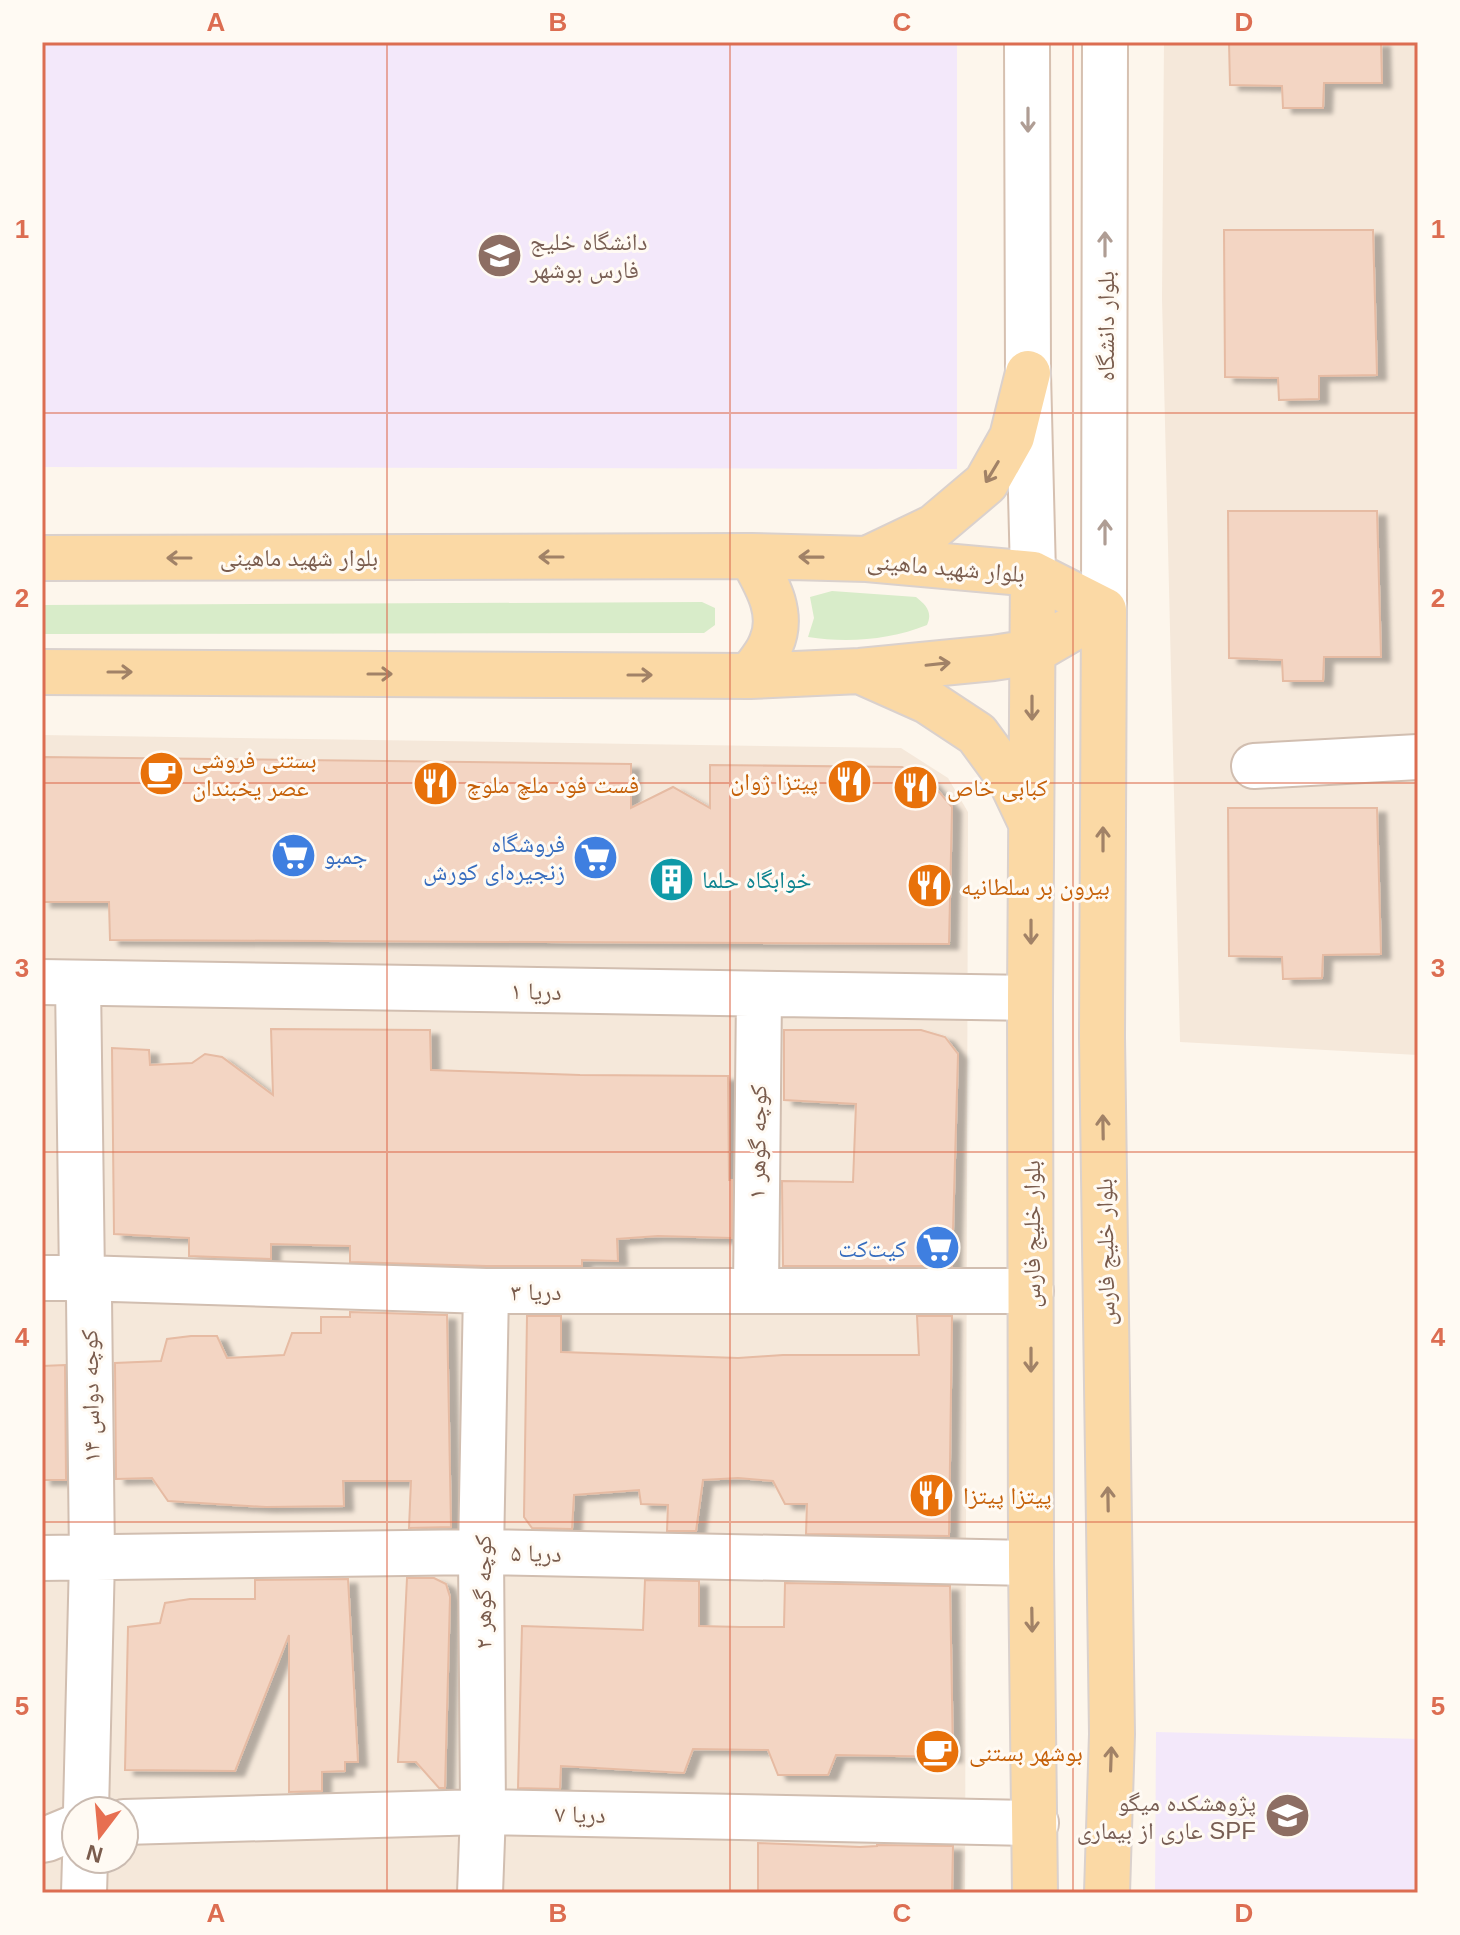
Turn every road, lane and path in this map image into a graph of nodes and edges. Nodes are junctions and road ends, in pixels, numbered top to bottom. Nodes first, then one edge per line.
1 (1027, 42) edge
2 (1105, 42) edge
3 (1028, 373) junction
4 (751, 556) junction
5 (42, 558) edge
6 (867, 559) junction
7 (1033, 574) junction
8 (1104, 610) junction
9 (1032, 652) junction
10 (860, 671) junction
11 (42, 672) edge
12 (750, 676) junction
13 (1418, 757) edge
14 (1254, 766) dead end
15 (1032, 826) junction
16 (60, 983) edge
17 (759, 994) junction
18 (1030, 998) junction
19 (62, 1278) edge
20 (756, 1290) junction
21 (486, 1291) junction
22 (1031, 1291) junction
23 (481, 1552) junction
24 (42, 1558) edge
25 (92, 1558) junction
26 (1031, 1563) junction
27 (86, 1795) edge
28 (483, 1812) junction
29 (140, 1822) edge
30 (1036, 1823) junction
31 (480, 1893) edge
32 (1035, 1893) edge
33 (1107, 1893) edge

1 -> 3 street
8 -> 2 street, بلوار دانشگاه
3 -> 6 main road
3 - 7 street
4 -> 5 main road, بلوار شهید ماهینی
6 -> 4 main road, بلوار شهید ماهینی
4 - 12 main road
6 - 7 main road, بلوار شهید ماهینی
7 - 8 main road, بلوار شهید ماهینی
7 - 9 main road, بلوار خلیج‌ فارس
8 - 9 main road
33 -> 8 main road, بلوار خلیج ‌فارس
10 -> 9 main road
9 -> 15 main road, بلوار خلیج‌ فارس
10 - 12 main road
10 - 15 main road
11 -> 12 main road
13 - 14 street
15 -> 18 main road, بلوار خلیج‌ فارس
16 - 17 street, دریا ۱
16 - 19 street, کوچه دواس ۱۴
17 - 18 street, دریا ۱
17 - 20 street, کوچه گوهر ۱
18 - 22 main road, بلوار خلیج‌ فارس
19 - 21 street, دریا ۳
19 - 25 street, کوچه دواس ۱۴
20 - 21 street, دریا ۳
20 - 22 street, دریا ۳
21 - 23 street, کوچه گوهر ۲
22 -> 26 main road, بلوار خلیج‌ فارس
23 - 25 street, دریا ۵
23 - 26 street, دریا ۵
23 - 28 street, کوچه گوهر ۲
24 - 25 street, دریا ۵
25 - 27 street, کوچه دواس ۱۴
26 -> 30 main road, بلوار خلیج‌ فارس
28 - 29 street, دریا ۷
28 - 30 street, دریا ۷
28 - 31 street, کوچه گوهر ۲
30 - 32 main road, بلوار خلیج‌ فارس

